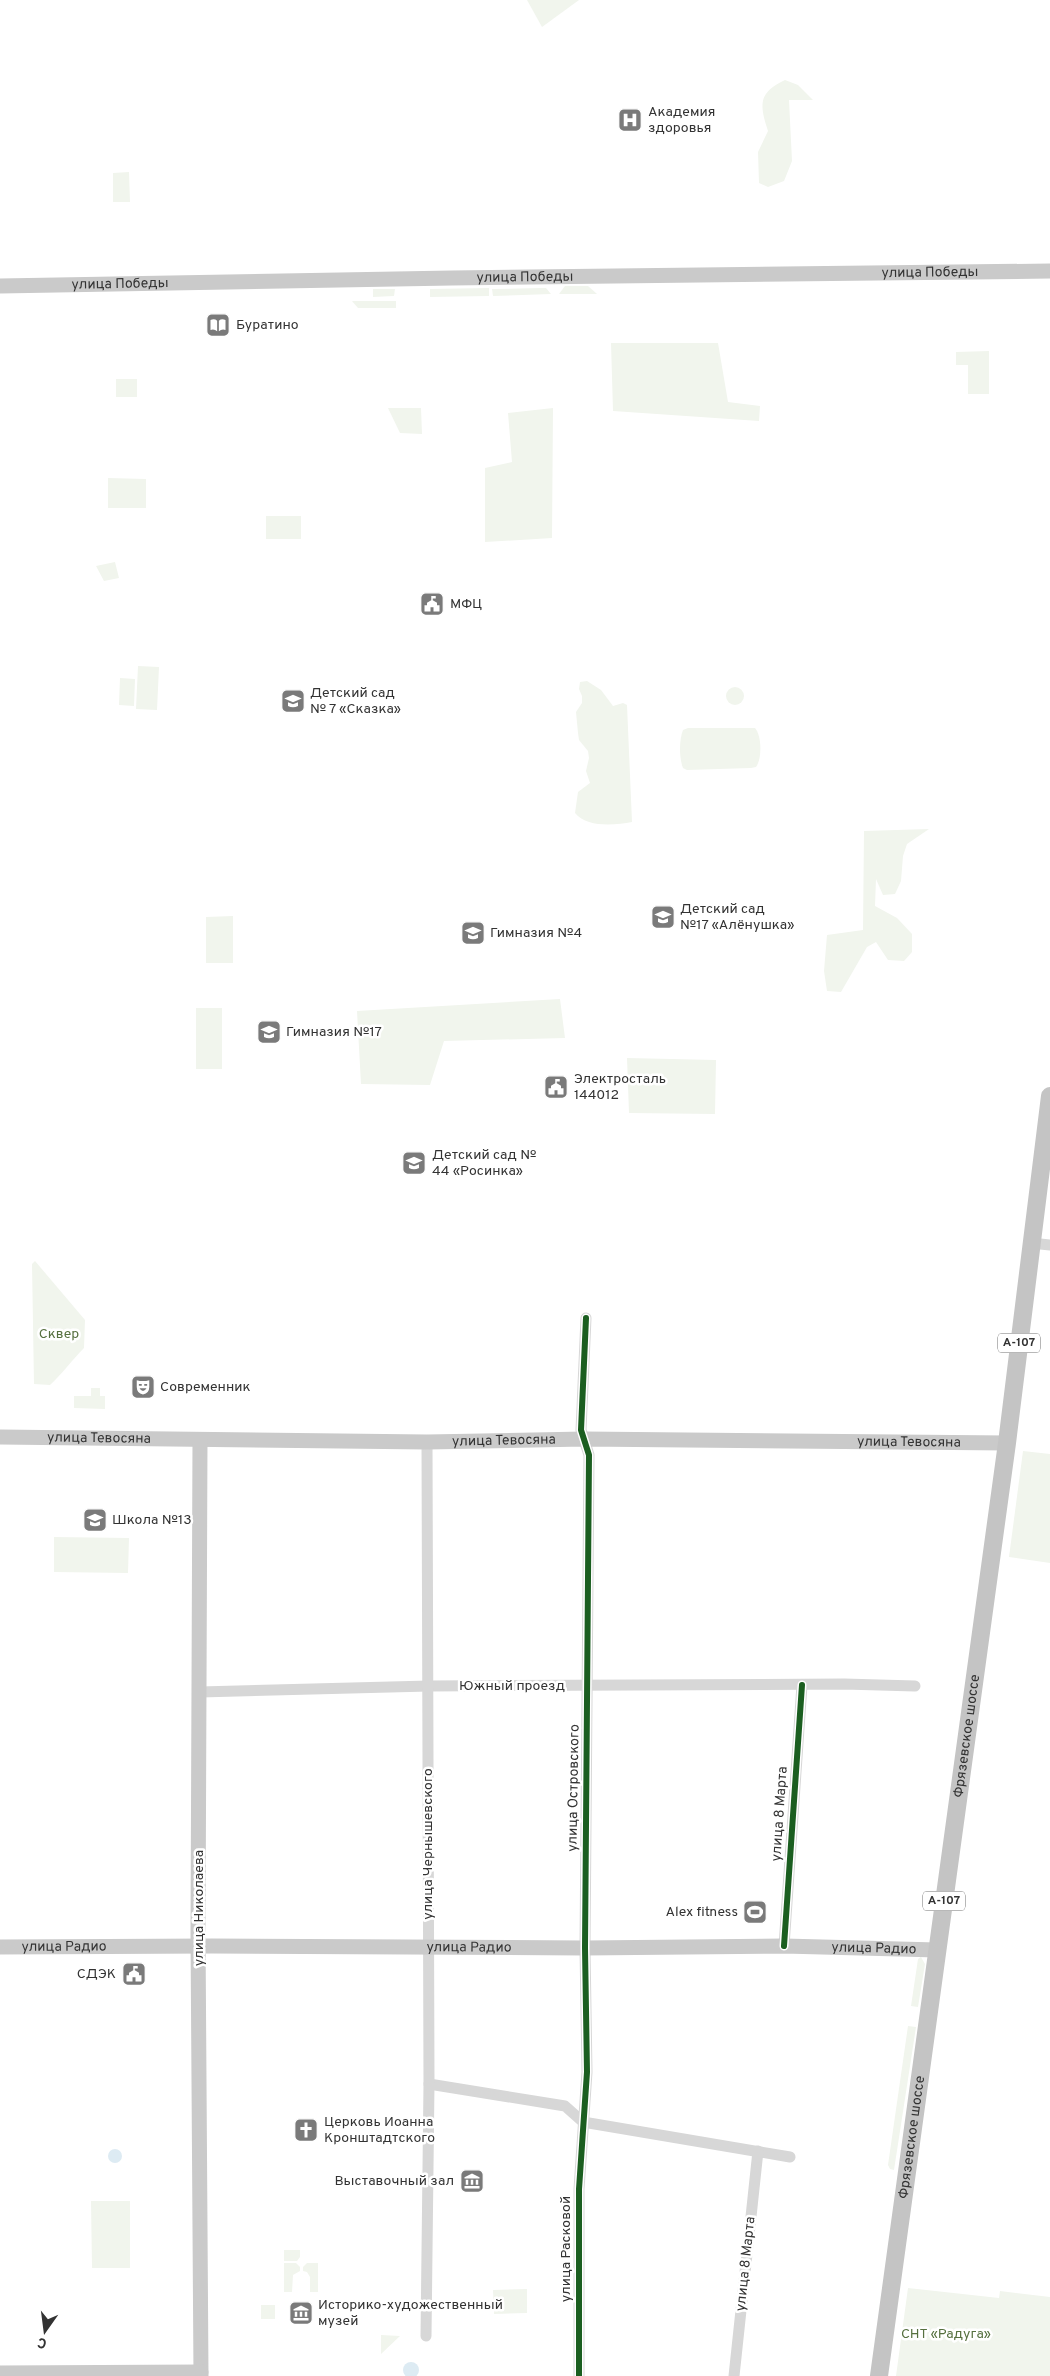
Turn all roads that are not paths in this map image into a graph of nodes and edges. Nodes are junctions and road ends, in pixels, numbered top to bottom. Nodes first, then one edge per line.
1 (1050, 271) edge
2 (0, 286) edge
3 (1050, 1096) edge
4 (1032, 1243) junction
5 (1050, 1244) edge
6 (586, 1318) dead end
7 (0, 1437) edge
8 (584, 1439) junction
9 (200, 1440) junction
10 (428, 1442) junction
11 (1007, 1443) junction
12 (802, 1685) junction
13 (429, 1686) junction
14 (588, 1686) junction
15 (915, 1686) dead end
16 (200, 1692) junction
17 (198, 1946) junction
18 (784, 1946) junction
19 (0, 1947) edge
20 (428, 1948) junction
21 (585, 1948) junction
22 (937, 1950) junction
23 (429, 2084) junction
24 (583, 2122) junction
25 (758, 2151) junction
26 (790, 2157) dead end
27 (426, 2336) dead end
28 (0, 2373) edge
29 (201, 2374) edge
30 (579, 2376) edge
31 (734, 2376) edge
32 (879, 2376) edge

1 - 2 main road, улица Победы
3 - 4 highway, Фрязевское шоссе / А-107
4 - 5 street
4 - 11 highway, Фрязевское шоссе / А-107
6 - 8 street
7 - 9 main road, улица Тевосяна
8 - 10 main road, улица Тевосяна
8 - 11 main road, улица Тевосяна
8 - 14 street, улица Островского
9 - 10 main road, улица Тевосяна
9 - 16 main road, улица Николаева
10 - 13 street, улица Чернышевского
11 - 22 highway, Фрязевское шоссе / А-107
12 - 14 street, Южный проезд
12 - 15 street, Южный проезд
12 - 18 street, улица 8 Марта
13 - 14 street, Южный проезд
13 - 16 street, Южный проезд
13 - 20 street, улица Чернышевского
14 - 21 street, улица Островского
16 - 17 main road, улица Николаева
17 - 19 main road, улица Радио
17 - 20 main road, улица Радио
17 - 29 main road, улица Николаева
18 - 21 main road, улица Радио
18 - 22 main road, улица Радио
20 - 21 main road, улица Радио
20 - 23 street, улица Чернышевского
21 - 24 street, улица Островского
22 - 32 highway, Фрязевское шоссе / А-107
23 - 24 street
23 - 27 street, улица Чернышевского
24 - 25 street
24 - 30 street, улица Расковой
25 - 26 street
25 - 31 street, улица 8 Марта
28 - 29 main road

